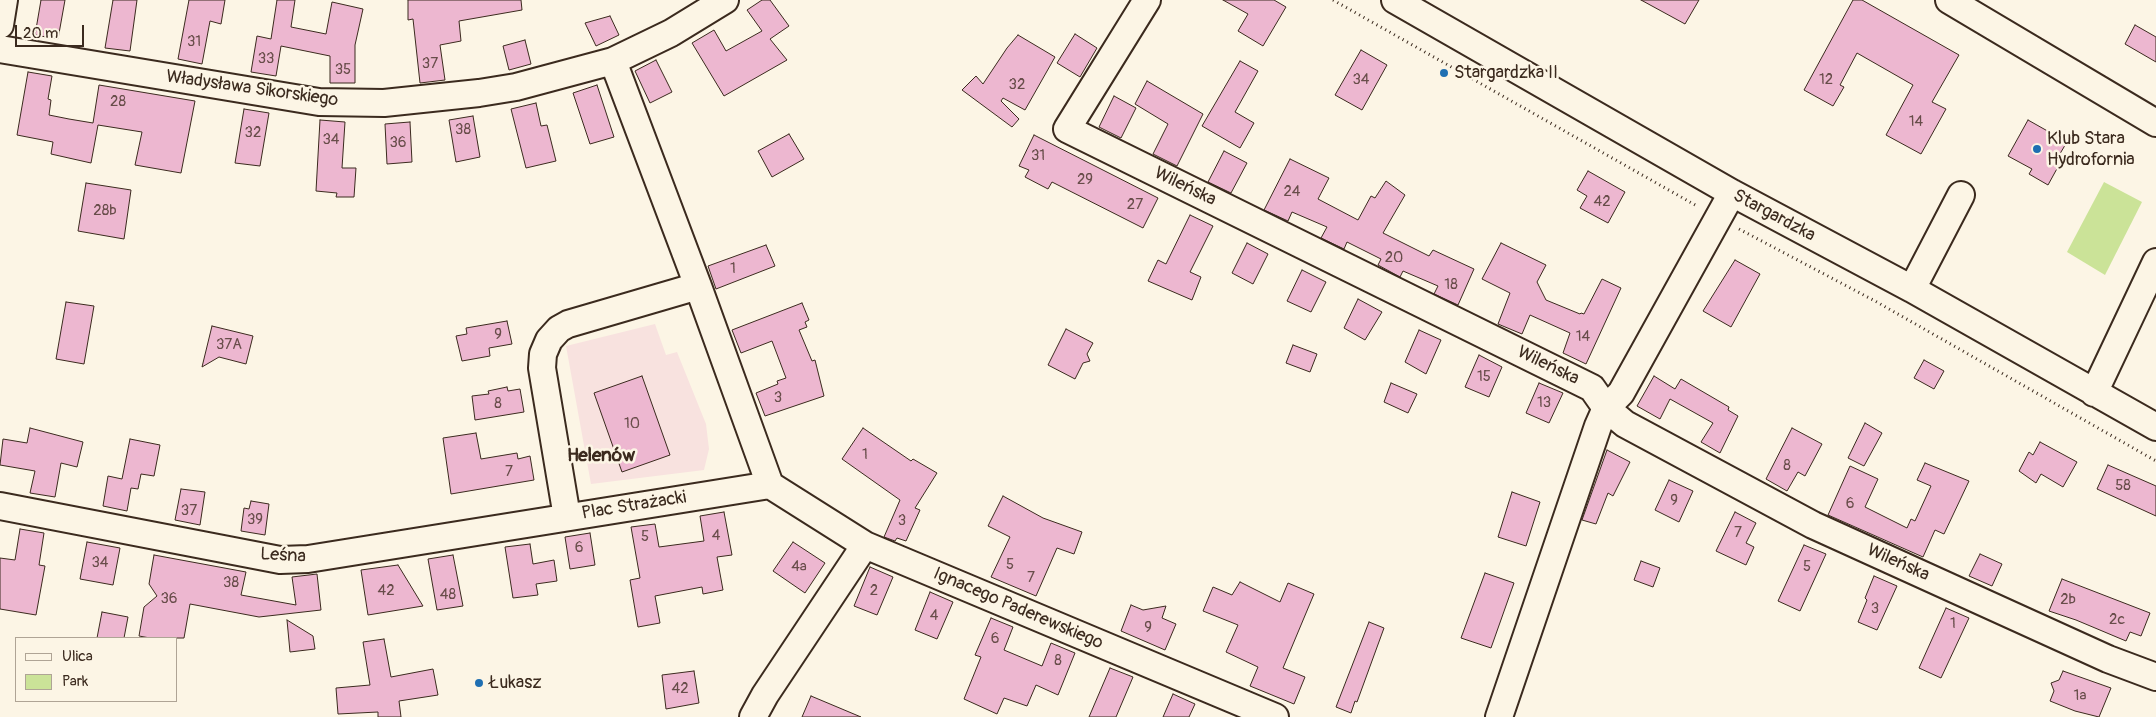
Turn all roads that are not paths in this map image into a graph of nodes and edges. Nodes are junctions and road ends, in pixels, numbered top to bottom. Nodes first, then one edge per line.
1 (4, 0) edge
2 (725, 0) edge
3 (1147, 0) edge
4 (1395, 0) edge
5 (1949, 0) edge
6 (0, 25) edge
7 (0, 49) edge
8 (612, 61) junction
9 (2156, 123) edge
10 (1732, 194) junction
11 (1961, 195) dead end
12 (2156, 262) edge
13 (698, 286) junction
14 (1912, 289) junction
15 (2094, 393) junction
16 (1606, 408) junction
17 (2156, 427) edge
18 (770, 485) junction
19 (0, 506) edge
20 (567, 517) junction
21 (865, 545) junction
22 (2156, 677) edge
23 (752, 717) edge
24 (1275, 717) edge
25 (1499, 717) edge

1 - 6 street
2 - 8 street, Władysława Sikorskiego
3 - 16 street, Wileńska
4 - 10 street, Stargardzka
5 - 9 street
7 - 8 street, Władysława Sikorskiego
8 - 13 street
10 - 14 street, Stargardzka
10 - 16 street
11 - 14 street
12 - 15 street
13 - 18 street
13 - 20 street, Plac Strażacki
14 - 15 street, Stargardzka
15 - 17 street, Stargardzka
16 - 22 street, Wileńska
16 - 25 street
18 - 20 street, Plac Strażacki
18 - 21 street, Ignacego Paderewskiego
19 - 20 street, Leśna
21 - 23 street
21 - 24 street, Ignacego Paderewskiego

